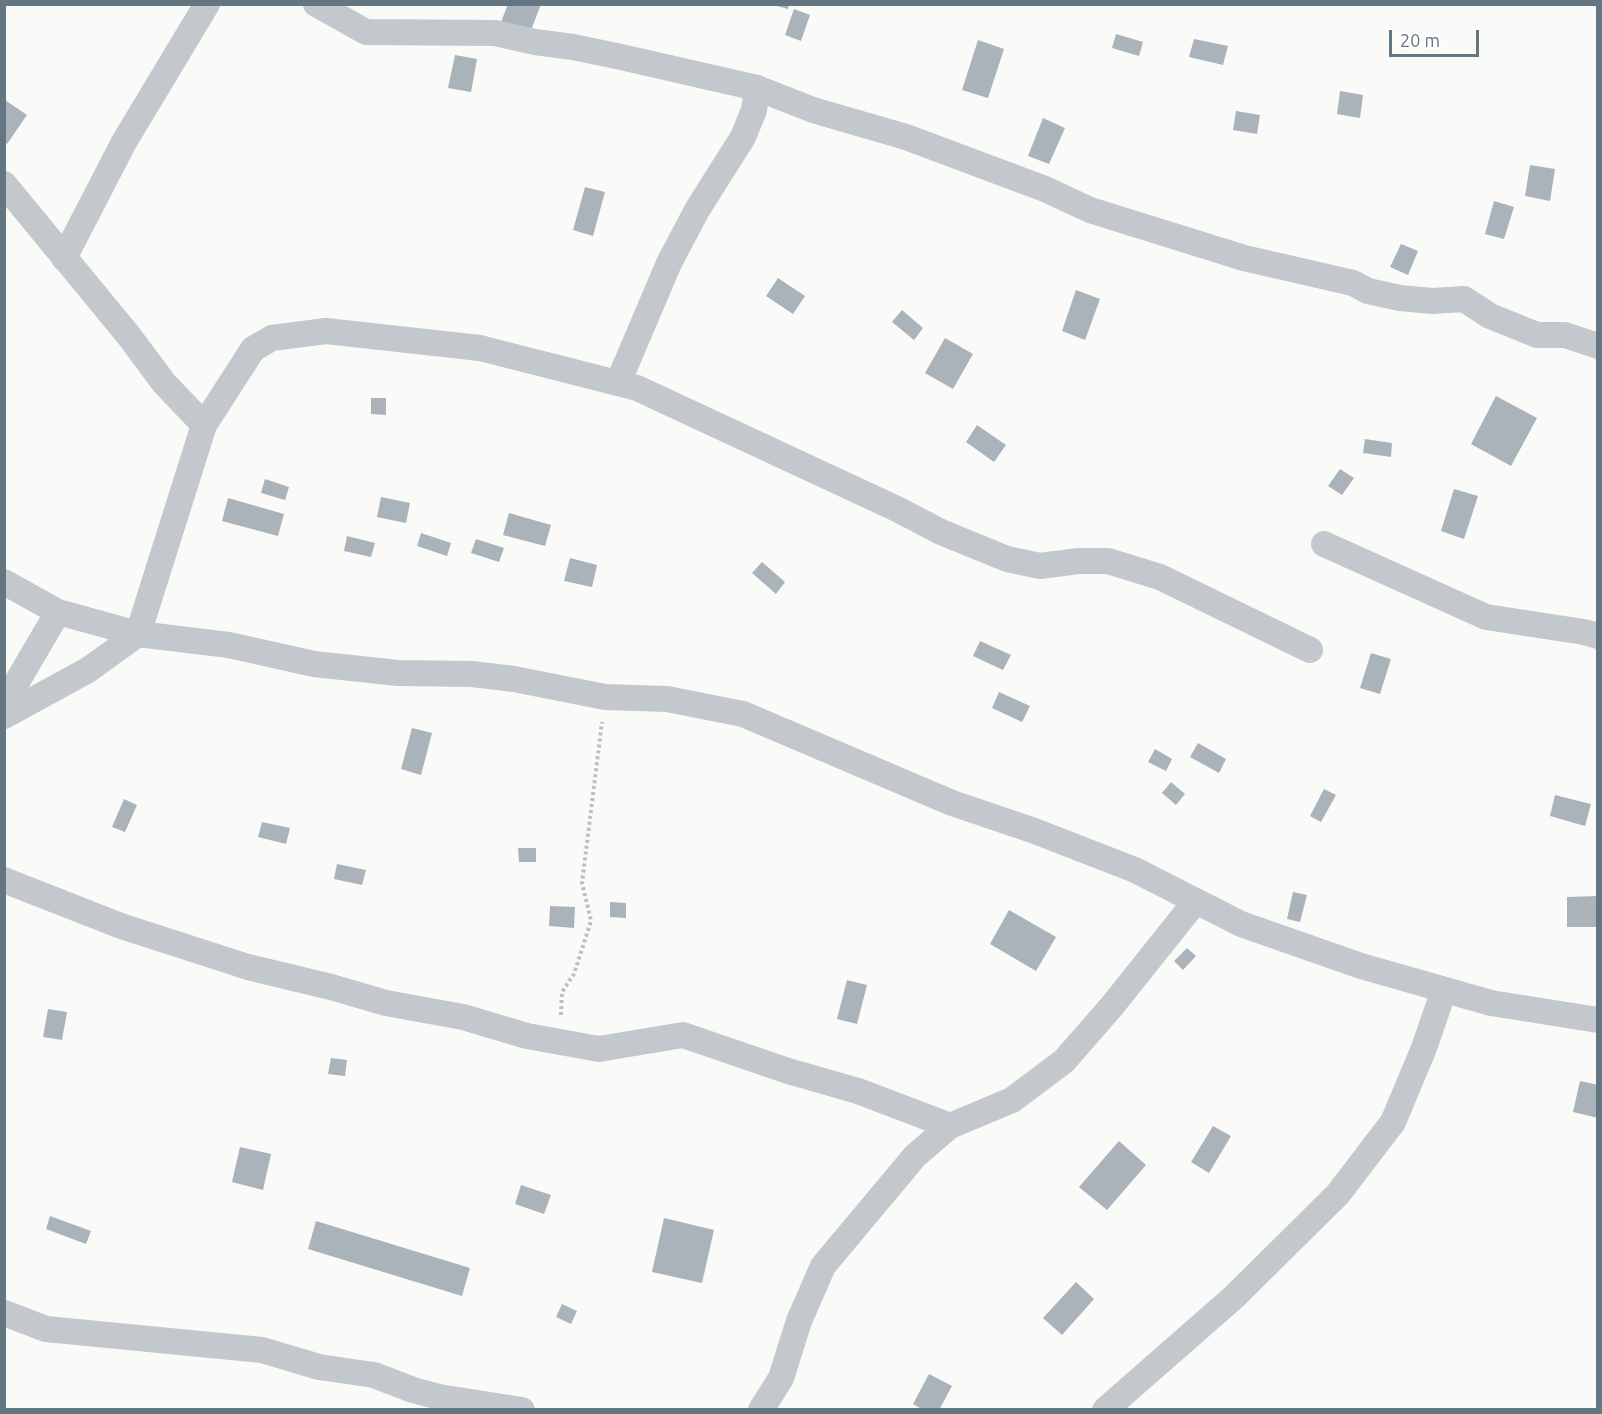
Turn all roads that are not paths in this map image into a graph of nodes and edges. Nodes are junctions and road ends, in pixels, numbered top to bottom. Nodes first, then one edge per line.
1 (207, 4) edge
2 (316, 4) edge
3 (757, 88) junction
4 (4, 184) edge
5 (64, 258) junction
6 (1598, 346) edge
7 (618, 383) junction
8 (204, 425) junction
9 (1324, 544) dead end
10 (4, 582) edge
11 (58, 612) junction
12 (138, 634) junction
13 (1598, 636) edge
14 (1310, 651) dead end
15 (4, 704) edge
16 (4, 716) edge
17 (4, 880) edge
18 (1195, 902) junction
19 (1444, 990) junction
20 (1598, 1020) edge
21 (950, 1126) junction
22 (4, 1313) edge
23 (522, 1410) edge
24 (761, 1410) edge
25 (1105, 1410) edge

1 - 5 street
2 - 3 street
3 - 6 street
3 - 7 street
4 - 5 street
5 - 8 street
7 - 8 street
7 - 14 street
8 - 12 street
9 - 13 street
10 - 11 street
11 - 12 street
11 - 15 street
12 - 16 street
12 - 18 street
17 - 21 street
18 - 19 street
18 - 21 street
19 - 20 street
19 - 25 street
21 - 24 street
22 - 23 street

